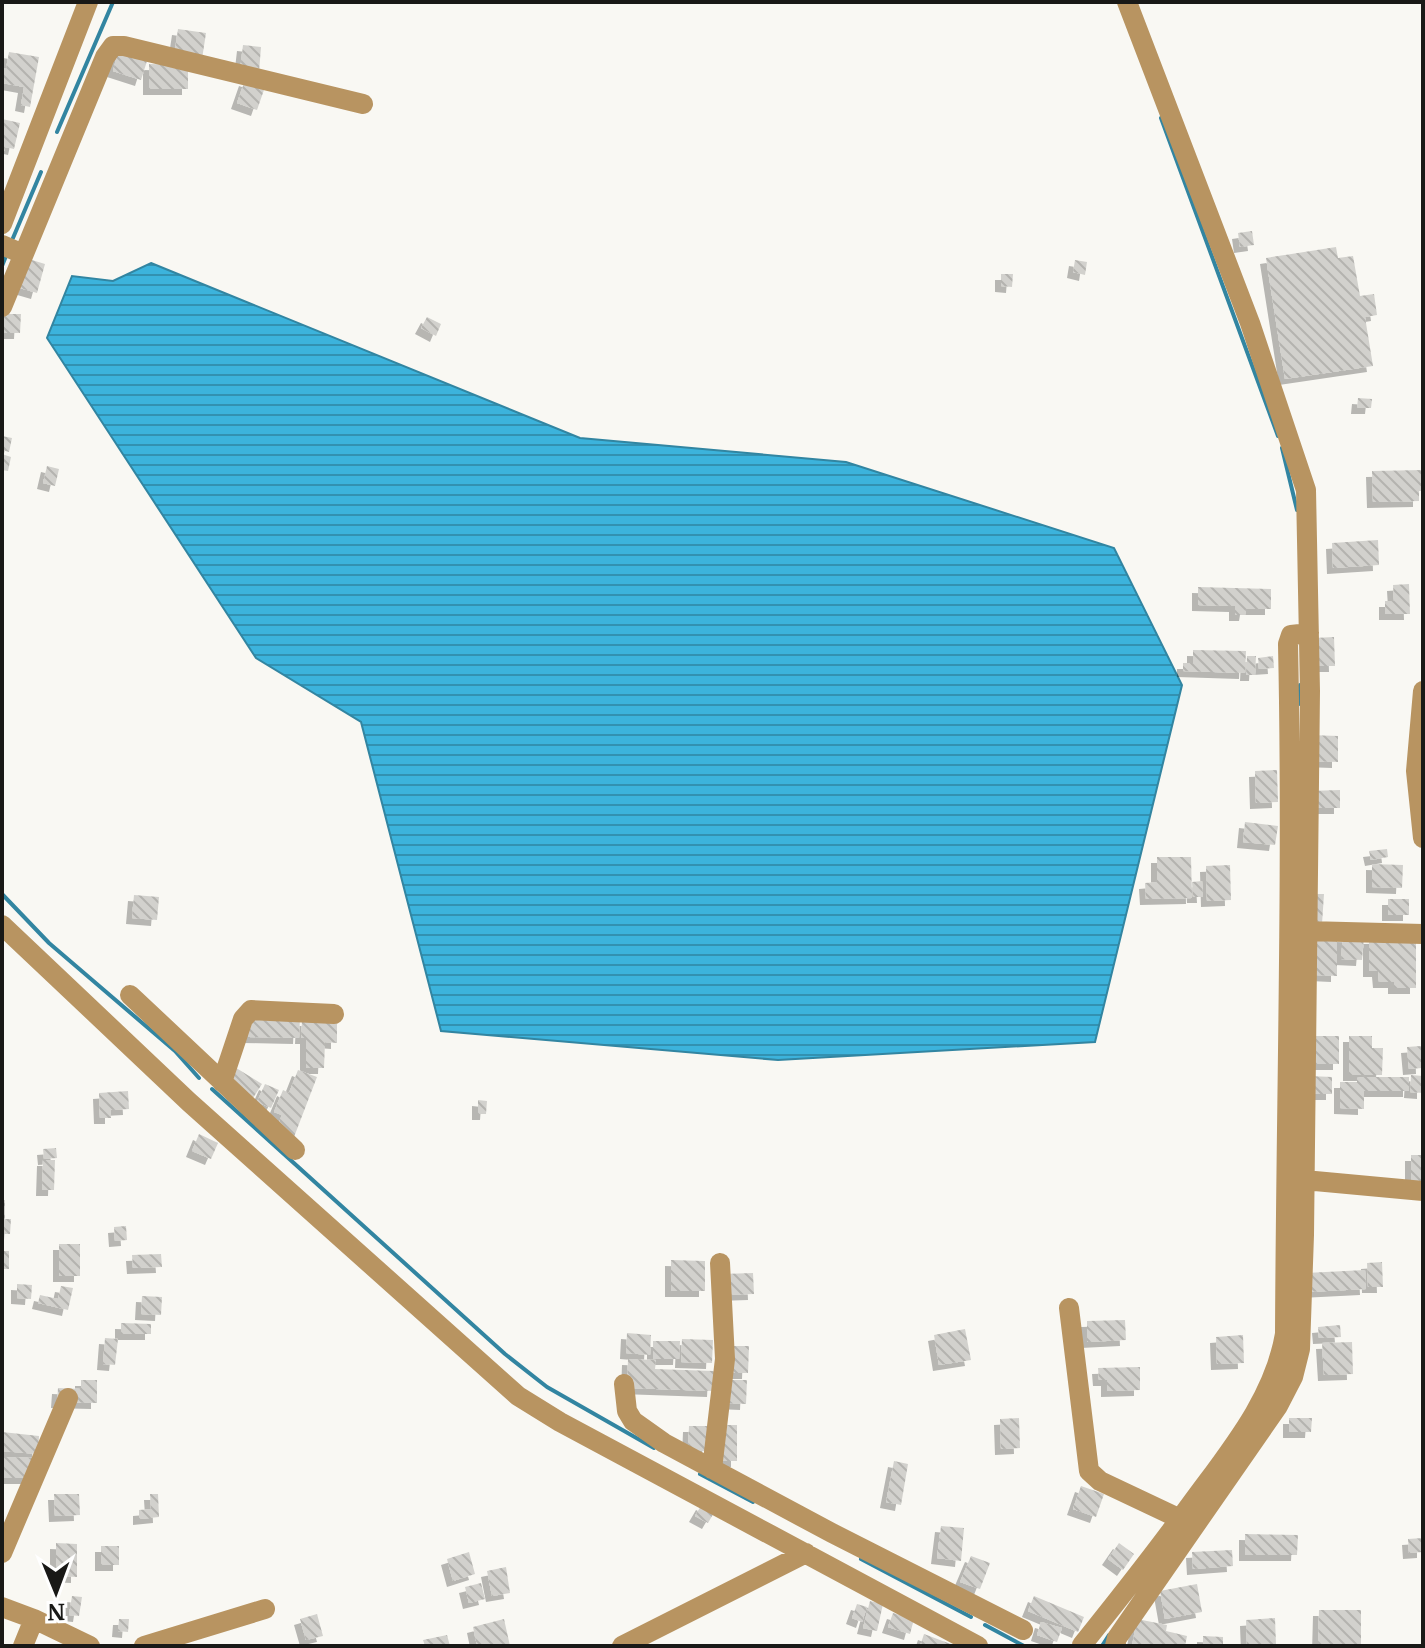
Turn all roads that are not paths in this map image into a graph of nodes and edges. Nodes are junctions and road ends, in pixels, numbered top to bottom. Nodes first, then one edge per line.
1 (88, 2) edge
2 (1127, 2) edge
3 (363, 104) dead end
4 (31, 146) junction
5 (62, 158) junction
6 (2, 224) edge
7 (2, 245) edge
8 (23, 254) junction
9 (2, 307) edge
10 (1423, 694) edge
11 (1423, 838) edge
12 (2, 925) edge
13 (1301, 927) junction
14 (1423, 934) edge
15 (130, 995) dead end
16 (334, 1014) dead end
17 (218, 1079) junction
18 (189, 1102) junction
19 (295, 1150) dead end
20 (1304, 1180) junction
21 (1423, 1191) edge
22 (720, 1263) dead end
23 (1069, 1308) dead end
24 (624, 1384) dead end
25 (68, 1398) dead end
26 (712, 1469) junction
27 (1188, 1523) junction
28 (858, 1546) junction
29 (2, 1553) edge
30 (806, 1553) junction
31 (842, 1572) junction
32 (2, 1607) edge
33 (265, 1609) dead end
34 (984, 1610) junction
35 (34, 1619) junction
36 (1023, 1630) dead end
37 (973, 1643) edge
38 (1082, 1645) edge
39 (23, 1646) edge
40 (90, 1646) edge
41 (144, 1646) edge
42 (622, 1646) edge
43 (1115, 1646) edge

1 - 4 street
2 - 13 street
3 - 5 street
4 - 5 street
4 - 6 street
5 - 8 street
7 - 8 street
8 - 9 street
10 - 11 street
12 - 18 street
13 - 14 street
13 - 20 street
13 - 27 street
15 - 17 street
16 - 17 street
17 - 18 street
17 - 19 street
18 - 30 street
20 - 21 street
20 - 27 street
22 - 26 street
23 - 27 street
24 - 26 street
25 - 29 street
26 - 28 street
27 - 38 street
27 - 43 street
28 - 31 street
28 - 34 street
30 - 31 street
30 - 42 street
31 - 37 street
32 - 35 street
33 - 41 street
34 - 36 street
34 - 37 street
35 - 39 street
35 - 40 street

